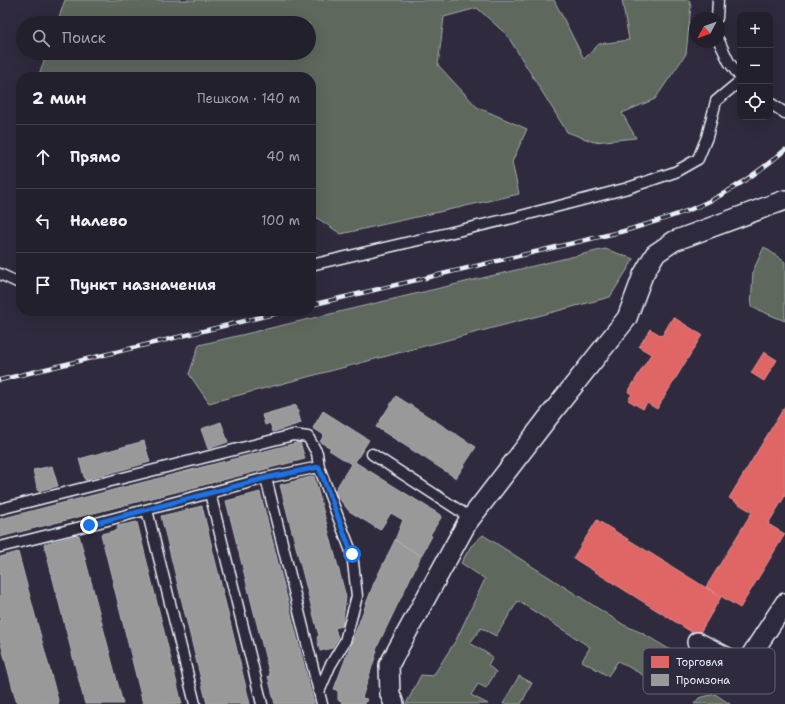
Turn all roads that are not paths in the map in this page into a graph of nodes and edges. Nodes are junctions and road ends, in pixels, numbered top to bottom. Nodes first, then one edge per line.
1 (718, 0) edge
2 (717, 12) edge
3 (722, 48) edge
4 (737, 73) edge
5 (737, 84) edge
6 (773, 105) edge
7 (785, 113) edge
8 (785, 200) edge
9 (316, 264) edge
10 (0, 274) edge
11 (16, 282) edge
12 (372, 454) dead end
13 (319, 467) junction
14 (266, 478) junction
15 (210, 493) junction
16 (0, 509) edge
17 (147, 510) junction
18 (471, 518) junction
19 (0, 546) edge
20 (785, 603) edge
21 (697, 642) dead end
22 (709, 648) edge
23 (756, 648) edge
24 (319, 692) junction
25 (195, 704) edge
26 (262, 704) edge
27 (322, 704) edge
28 (394, 704) edge

1 - 2 lane
3 - 4 lane
5 - 9 lane
6 - 7 lane
8 - 18 street
10 - 11 lane
12 - 18 lane
13 - 14 lane
13 - 16 lane
13 - 24 lane
14 - 15 lane
14 - 24 lane
15 - 17 lane
15 - 26 lane
17 - 19 lane
17 - 25 lane
18 - 28 street
20 - 23 street
21 - 22 street
24 - 27 lane

